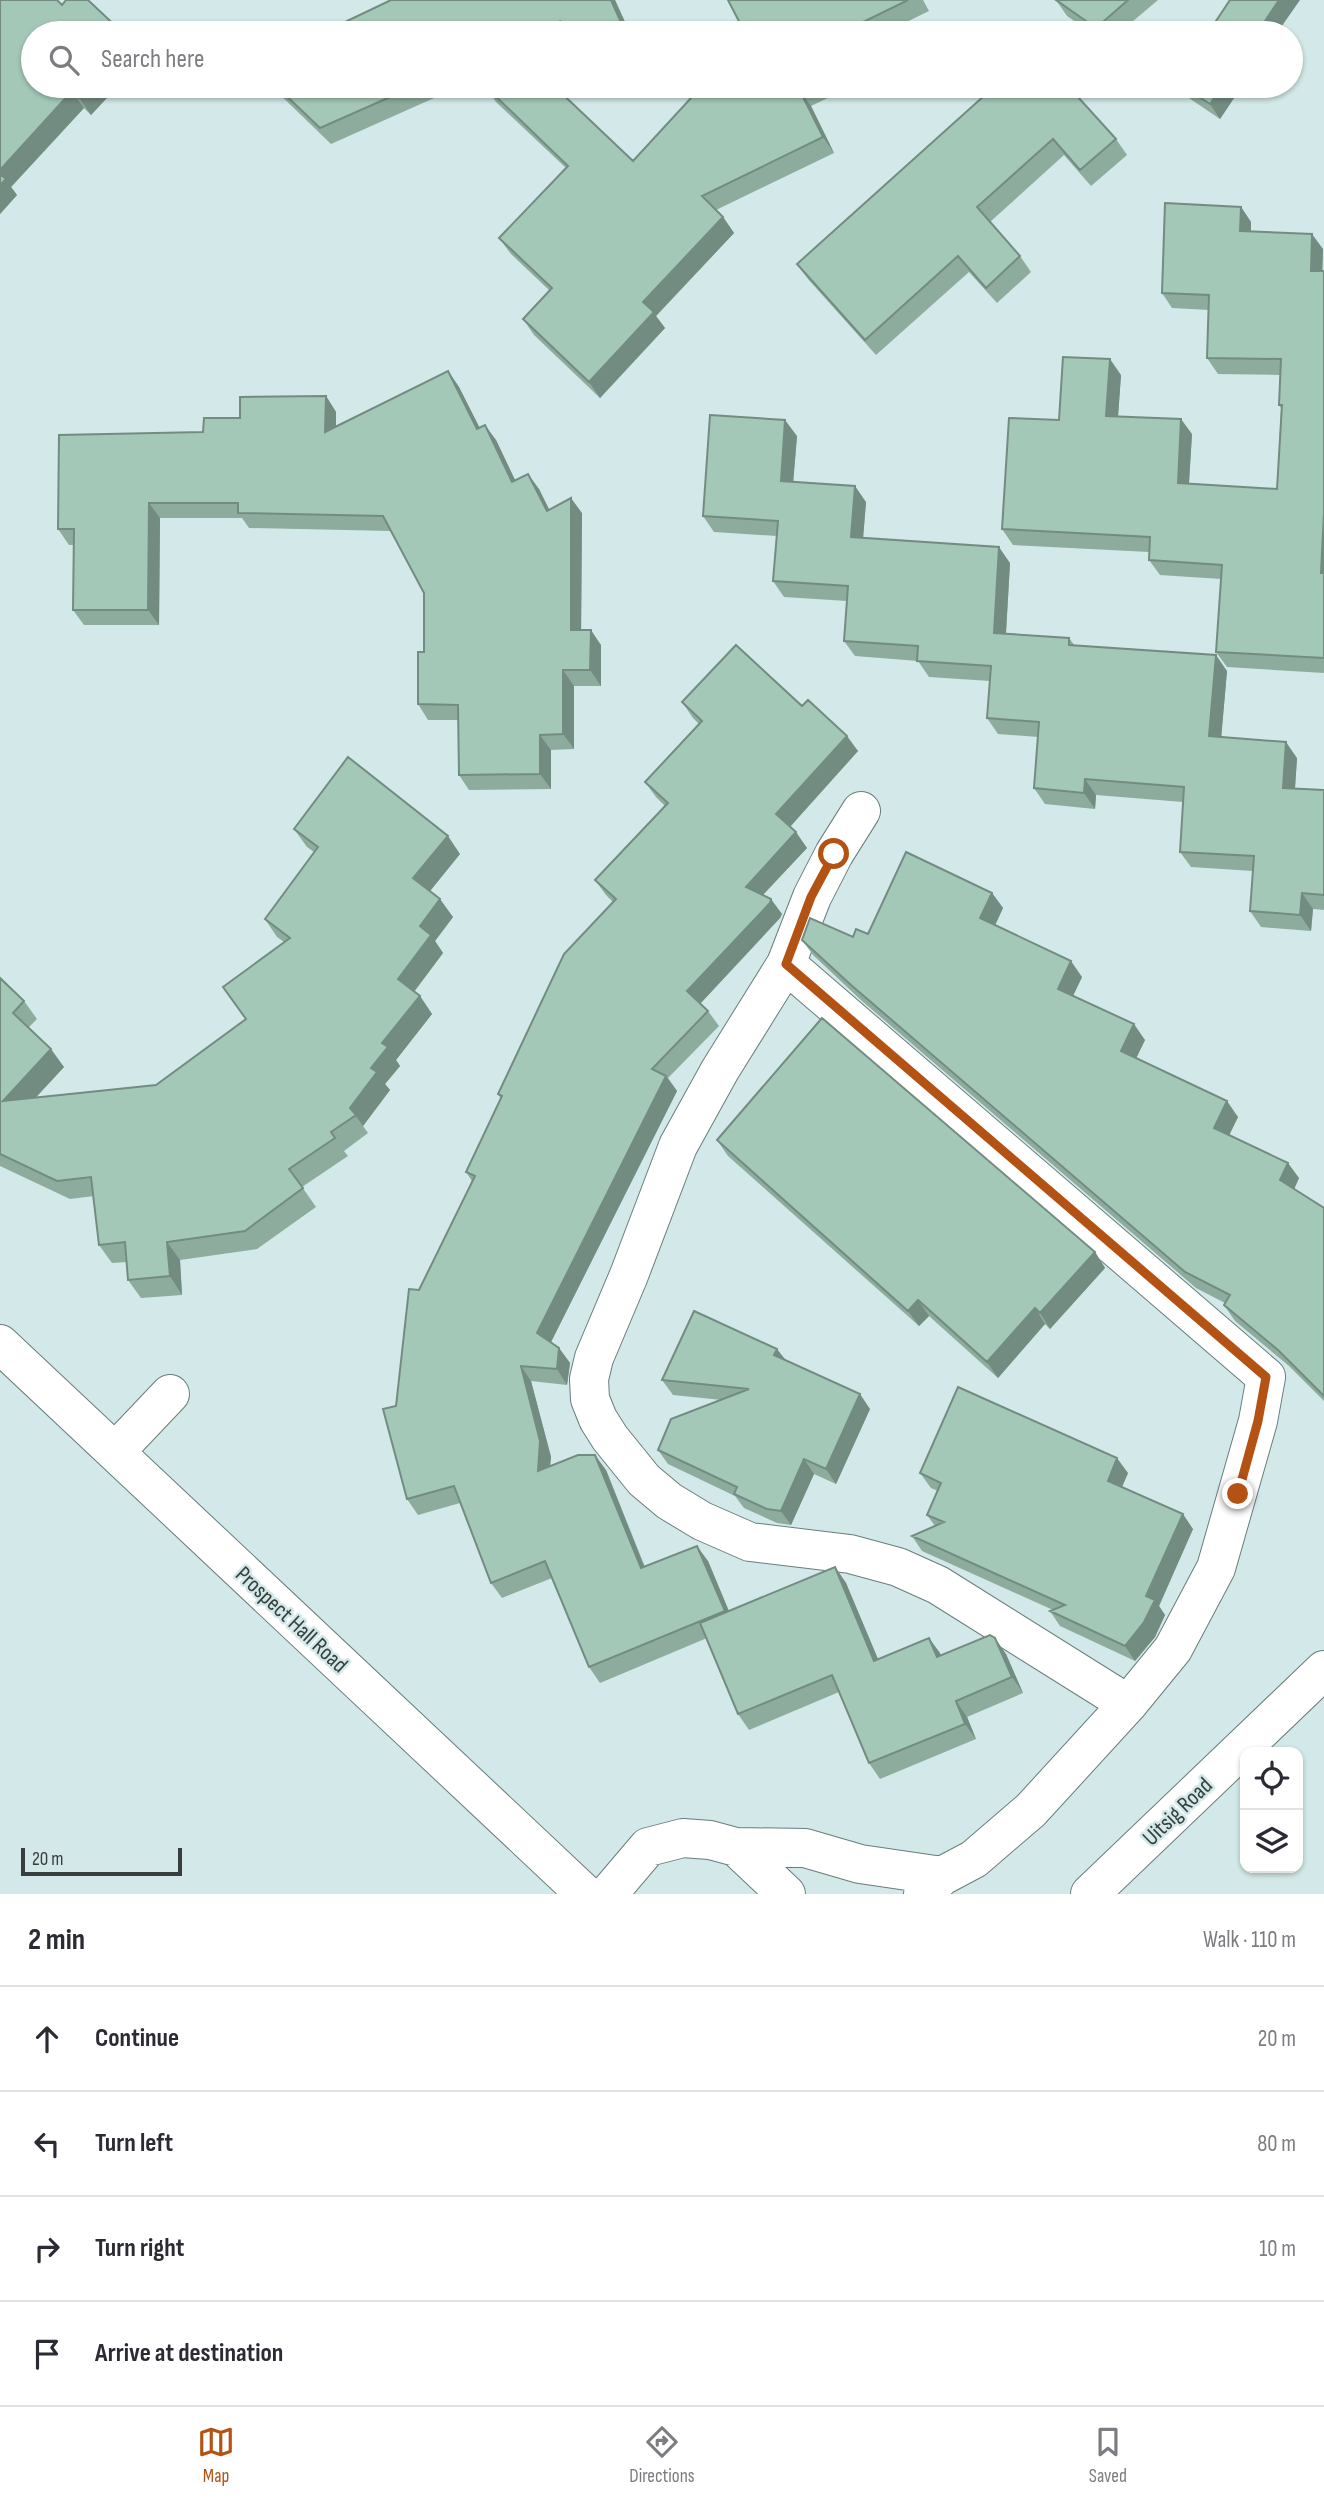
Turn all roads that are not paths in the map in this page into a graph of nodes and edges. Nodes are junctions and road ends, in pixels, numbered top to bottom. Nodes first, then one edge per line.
1 (861, 811) dead end
2 (786, 964) junction
3 (0, 1344) edge
4 (170, 1394) dead end
5 (115, 1452) junction
6 (1324, 1670) edge
7 (1128, 1704) junction
8 (736, 1847) junction
9 (932, 1885) edge
10 (584, 1894) edge
11 (608, 1894) edge
12 (786, 1894) edge
13 (1090, 1894) edge

1 - 2 street
2 - 7 street
2 - 7 street
3 - 5 street, Prospect Hall Road
4 - 5 street
5 - 10 street, Prospect Hall Road
6 - 13 street, Uitsig Road
7 - 9 street
8 - 9 street
8 - 11 street
8 - 12 street

